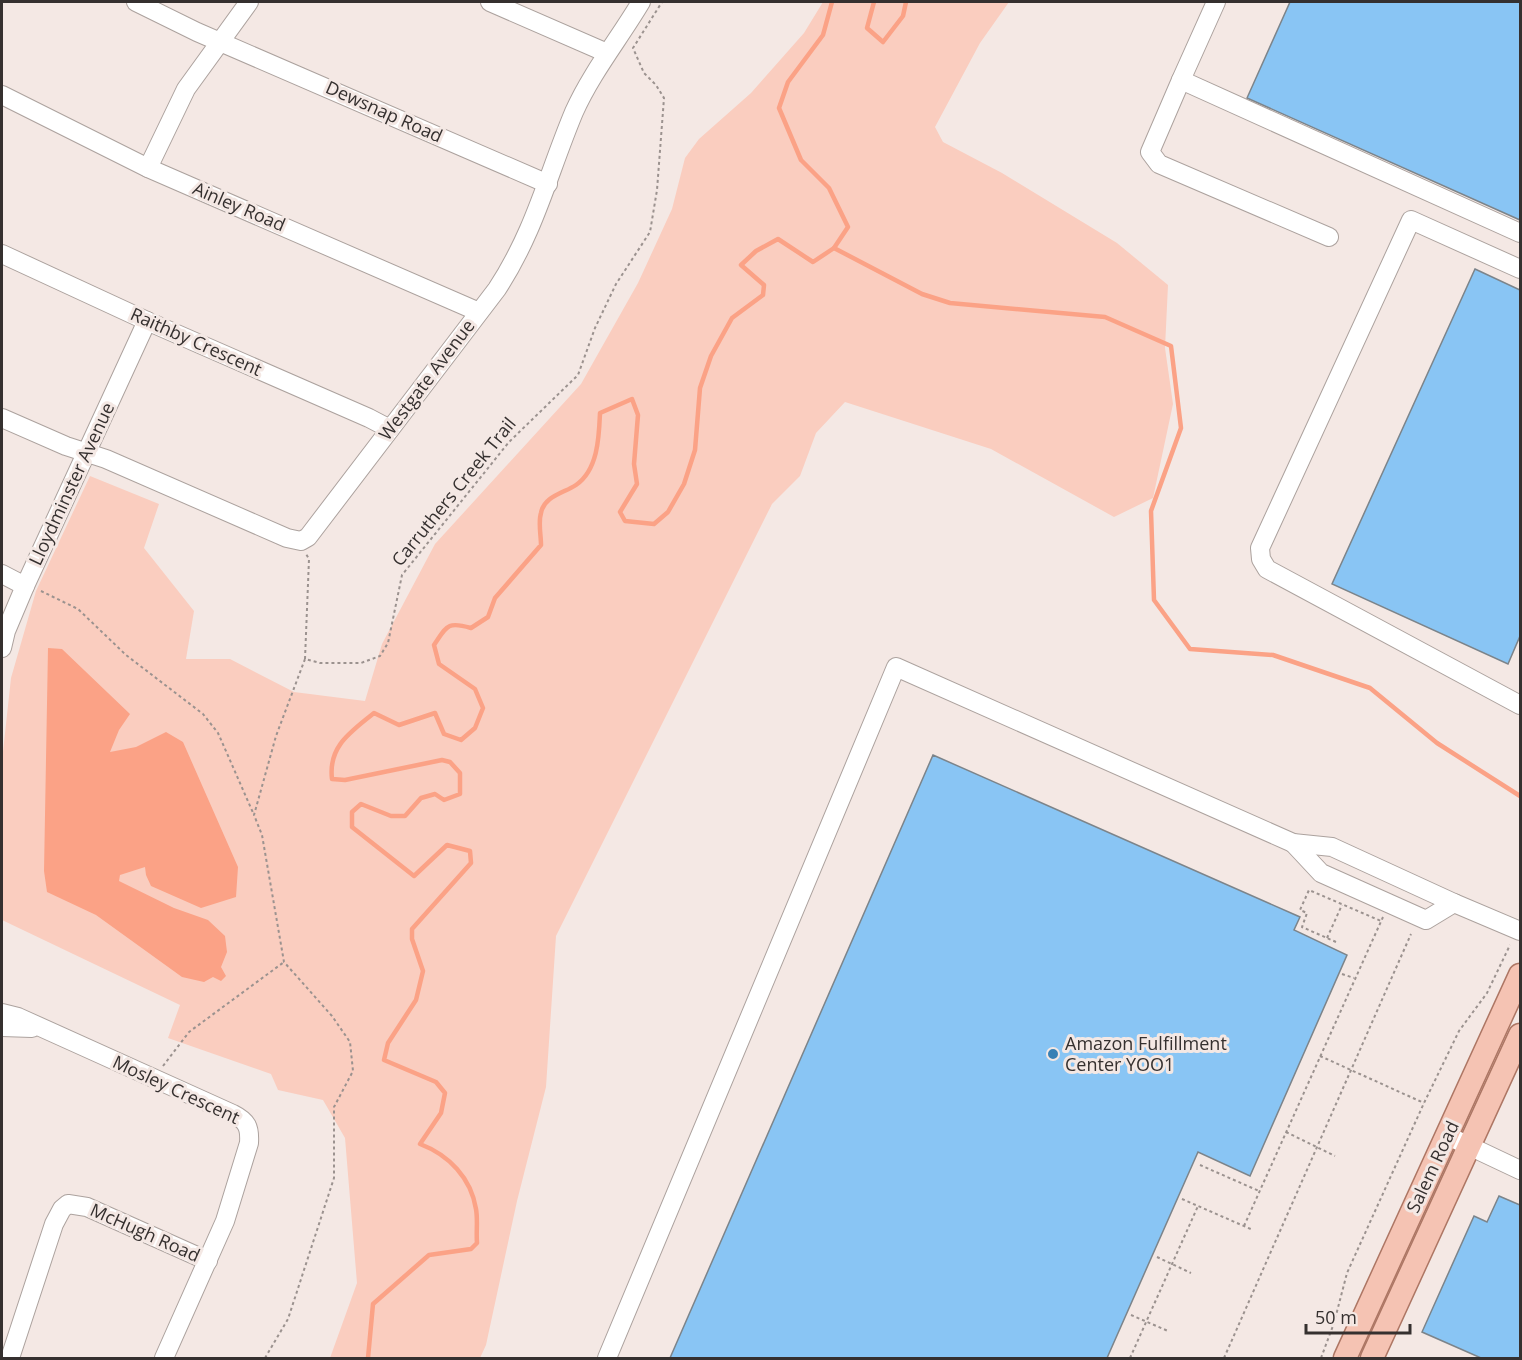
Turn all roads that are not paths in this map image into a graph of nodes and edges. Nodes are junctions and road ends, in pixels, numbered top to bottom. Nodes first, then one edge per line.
1 (136, 2) edge
2 (249, 2) edge
3 (490, 2) edge
4 (641, 2) edge
5 (1216, 2) edge
6 (220, 41) junction
7 (607, 53) junction
8 (1181, 80) junction
9 (2, 95) edge
10 (148, 168) junction
11 (548, 184) junction
12 (1521, 233) edge
13 (1329, 237) dead end
14 (2, 254) edge
15 (1521, 270) edge
16 (479, 312) junction
17 (147, 321) junction
18 (2, 418) edge
19 (390, 429) junction
20 (87, 453) junction
21 (2, 574) edge
22 (25, 585) junction
23 (2, 648) edge
24 (1519, 699) edge
25 (1293, 843) junction
26 (1454, 903) junction
27 (1519, 930) edge
28 (1521, 975) edge
29 (2, 1013) edge
30 (2, 1027) edge
31 (39, 1028) junction
32 (1521, 1035) edge
33 (1448, 1136) junction
34 (1469, 1147) junction
35 (1521, 1170) edge
36 (208, 1262) junction
37 (10, 1359) edge
38 (164, 1359) edge
39 (607, 1359) edge
40 (1345, 1359) edge
41 (1372, 1359) edge

1 - 6 street, Dewsnap Road
2 - 6 street
3 - 7 street
4 - 7 street, Westgate Avenue
5 - 8 street
6 - 10 street
6 - 11 street, Dewsnap Road
7 - 11 street, Westgate Avenue
8 - 12 street
8 - 13 street
9 - 10 street, Ainley Road
10 - 16 street, Ainley Road
11 - 16 street, Westgate Avenue
14 - 17 street, Raithby Crescent
15 - 24 street
16 - 19 street, Westgate Avenue
17 - 19 street, Raithby Crescent
17 - 20 street, Lloydminster Avenue
18 - 20 street
19 - 20 street, Westgate Avenue
20 - 22 street, Lloydminster Avenue
21 - 22 street
22 - 23 street, Lloydminster Avenue
25 - 26 street
25 - 26 street
25 - 39 street
26 - 27 street
28 - 33 main road, Salem Road
29 - 31 street, Mosley Crescent
30 - 31 street, Mosley Crescent
31 - 36 street, Mosley Crescent
32 - 34 main road, Salem Road
33 - 34 street
33 - 40 main road, Salem Road
34 - 35 street
34 - 41 main road, Salem Road
36 - 37 street, McHugh Road
36 - 38 street, Mosley Crescent

